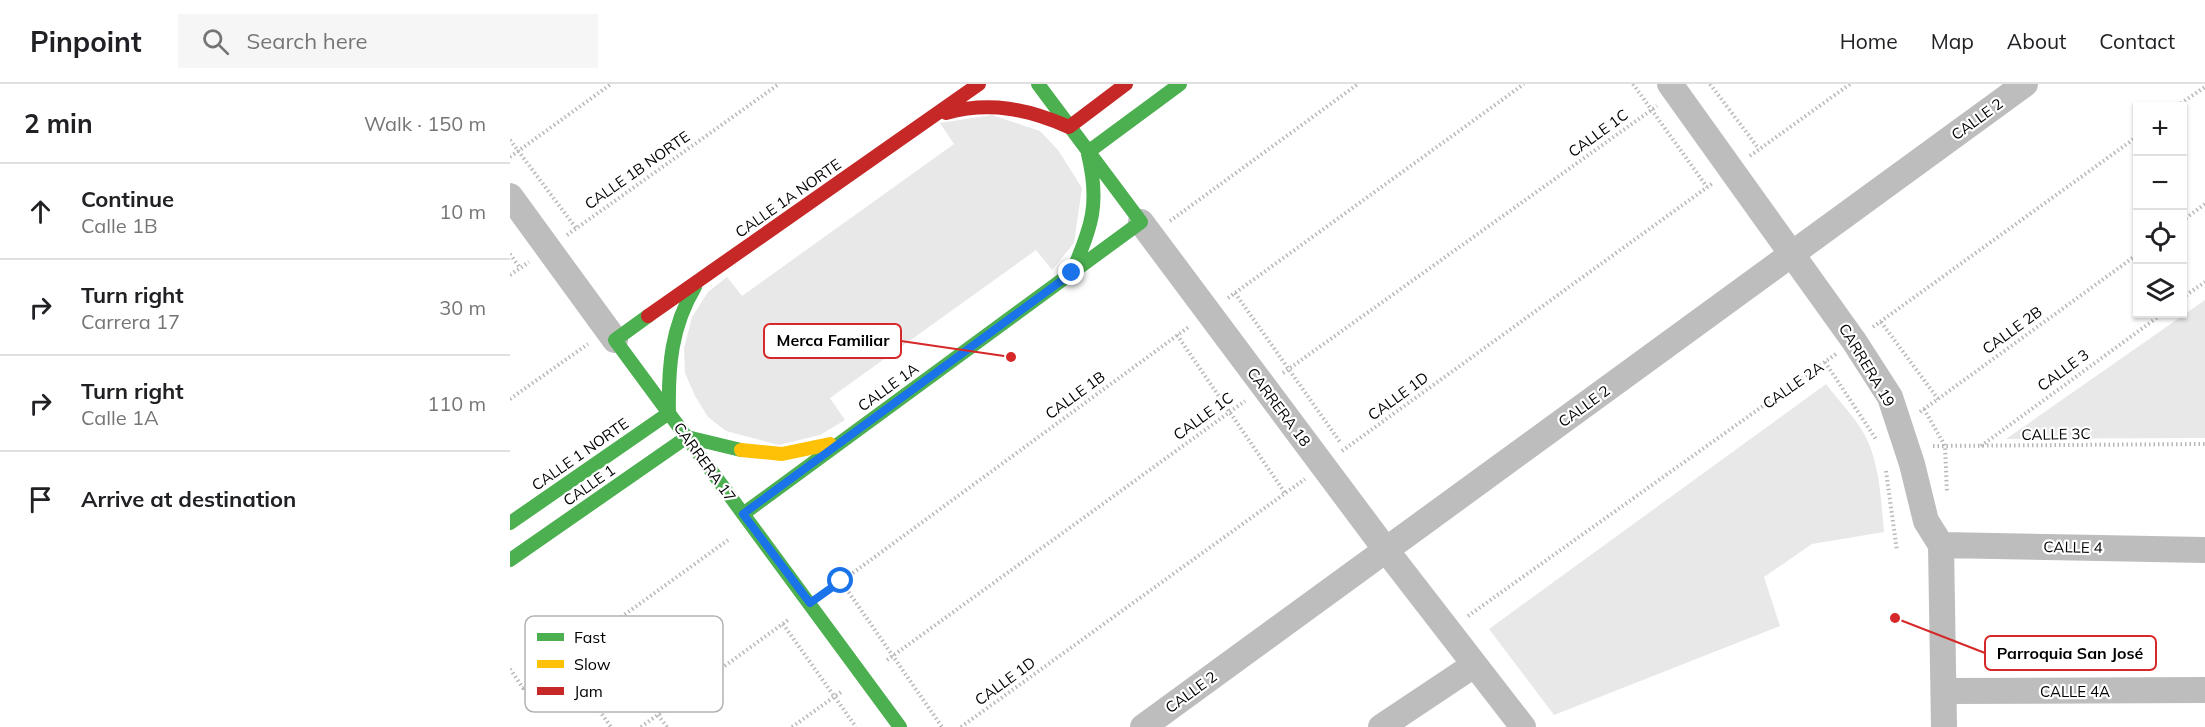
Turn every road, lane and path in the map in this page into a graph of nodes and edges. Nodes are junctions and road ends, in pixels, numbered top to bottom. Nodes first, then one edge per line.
1 (611, 84) edge
2 (779, 84) edge
3 (979, 84) edge
4 (1038, 84) edge
5 (1126, 84) edge
6 (1180, 84) edge
7 (1358, 84) edge
8 (1524, 84) edge
9 (1633, 84) edge
10 (1710, 84) edge
11 (1850, 84) edge
12 (2025, 84) edge
13 (1673, 88) edge
14 (2205, 88) edge
15 (2184, 102) edge
16 (1652, 109) junction
17 (930, 118) junction
18 (1069, 127) junction
19 (2133, 139) edge
20 (510, 140) edge
21 (1759, 149) junction
22 (518, 151) junction
23 (1088, 152) junction
24 (510, 157) edge
25 (1731, 170) junction
26 (1707, 187) junction
27 (510, 196) edge
28 (2205, 204) edge
29 (2187, 217) edge
30 (576, 228) junction
31 (1146, 229) junction
32 (548, 248) junction
33 (510, 254) edge
34 (1793, 255) junction
35 (2133, 258) edge
36 (520, 268) junction
37 (1072, 273) junction
38 (510, 275) edge
39 (700, 280) junction
40 (2205, 282) edge
41 (1235, 293) junction
42 (2187, 295) edge
43 (1209, 313) junction
44 (2156, 318) edge
45 (1881, 322) junction
46 (612, 334) junction
47 (1177, 335) junction
48 (1854, 341) junction
49 (1825, 362) junction
50 (1289, 369) junction
51 (1264, 387) junction
52 (510, 399) edge
53 (1938, 399) junction
54 (1229, 412) junction
55 (669, 413) junction
56 (1903, 436) junction
57 (687, 437) junction
58 (842, 441) junction
59 (1876, 441) dead end
60 (2205, 444) edge
61 (1979, 447) junction
62 (1345, 450) junction
63 (1884, 462) dead end
64 (1323, 466) junction
65 (1285, 493) junction
66 (746, 519) junction
67 (510, 523) edge
68 (1941, 545) junction
69 (1386, 550) junction
70 (2205, 550) edge
71 (1897, 551) dead end
72 (510, 560) edge
73 (841, 581) junction
74 (810, 603) junction
75 (619, 616) edge
76 (783, 624) junction
77 (1447, 631) junction
78 (891, 657) junction
79 (1474, 665) junction
80 (723, 667) edge
81 (510, 669) edge
82 (864, 676) junction
83 (525, 687) edge
84 (2205, 690) edge
85 (1944, 691) junction
86 (835, 697) junction
87 (600, 712) edge
88 (661, 712) edge
89 (658, 714) junction
90 (611, 727) edge
91 (641, 727) edge
92 (667, 727) edge
93 (792, 727) edge
94 (856, 727) edge
95 (900, 727) edge
96 (942, 727) edge
97 (961, 727) edge
98 (1143, 727) edge
99 (1381, 727) edge
100 (1523, 727) edge
101 (1944, 727) edge

1 - 22 path
2 - 30 path, CALLE 1B NORTE
3 - 17 street, CALLE 1A NORTE
4 - 18 street, CARRERA 18
5 - 18 street
6 - 23 street
7 - 31 path
8 - 41 path, CALLE 1B
9 - 16 path
10 - 21 path
11 - 21 path, CALLE 1D
12 - 34 street, CALLE 2
13 - 16 path, CALLE 1C
13 - 25 street, CARRERA 19
14 - 15 path
16 - 26 path
16 - 50 path, CALLE 1C
17 - 18 street
17 - 39 street, CALLE 1A NORTE
18 - 23 street, CARRERA 18
19 - 45 path, CALLE 2A
20 - 22 path
21 - 25 path, CALLE 1D
22 - 24 path
22 - 30 path
23 - 31 street, CARRERA 18
23 - 37 street
25 - 26 path, CALLE 1D
25 - 34 street, CARRERA 19
26 - 62 path, CALLE 1D
27 - 32 street, CARRERA 17
28 - 29 path
30 - 32 path, CALLE 1B NORTE
31 - 37 street, CALLE 1A
31 - 43 street, CARRERA 18
32 - 36 path, CALLE 1B NORTE
32 - 46 street, CARRERA 17
33 - 36 path
34 - 48 street, CARRERA 19
34 - 69 street, CALLE 2
35 - 53 path, CALLE 2B
36 - 38 path, CALLE 1B NORTE
37 - 58 street, CALLE 1A
39 - 46 street, CALLE 1A NORTE
39 - 55 street
40 - 42 path
41 - 43 path, CALLE 1B
41 - 50 path
43 - 47 path, CALLE 1B
43 - 51 street, CARRERA 18
44 - 61 path, CALLE 3
45 - 48 path, CALLE 2A
45 - 53 path
46 - 52 path
46 - 55 street, CARRERA 17
47 - 54 path
47 - 73 path, CALLE 1B
48 - 49 path, CALLE 2A
48 - 56 street, CARRERA 19
49 - 59 path
49 - 77 path, CALLE 2A
50 - 51 path, CALLE 1C
50 - 62 path
51 - 54 path, CALLE 1C
51 - 64 street, CARRERA 18
53 - 56 path, CALLE 2B
54 - 65 path
54 - 78 path, CALLE 1C
55 - 57 street, CARRERA 17
55 - 67 street, CALLE 1 NORTE
56 - 61 path, CALLE 3C
56 - 68 street, CARRERA 19
57 - 58 street
57 - 66 street, CARRERA 17
57 - 72 street, CALLE 1
58 - 66 street, CALLE 1A
60 - 61 path, CALLE 3C
62 - 64 path, CALLE 1D
63 - 71 path
64 - 65 path, CALLE 1D
64 - 69 street, CARRERA 18
65 - 97 path, CALLE 1D
66 - 74 street, CARRERA 17
66 - 75 path
68 - 70 street, CALLE 4
68 - 85 street, CARRERA 19
69 - 77 street, CARRERA 18
69 - 98 street, CALLE 2
73 - 74 path, CALLE 1B
73 - 78 path
74 - 76 path, CALLE 1B
74 - 82 street, CARRERA 17
76 - 80 path, CALLE 1B
76 - 86 path
77 - 79 street, CARRERA 18
78 - 82 path, CALLE 1C
78 - 96 path
79 - 99 street
79 - 100 street, CARRERA 18
81 - 83 path
82 - 86 path, CALLE 1C
82 - 95 street, CARRERA 17
84 - 85 street, CALLE 4A
85 - 101 street, CARRERA 19
86 - 93 path, CALLE 1C
86 - 94 path
87 - 90 path
88 - 89 path, CALLE 1B
89 - 91 path, CALLE 1B
89 - 92 path

